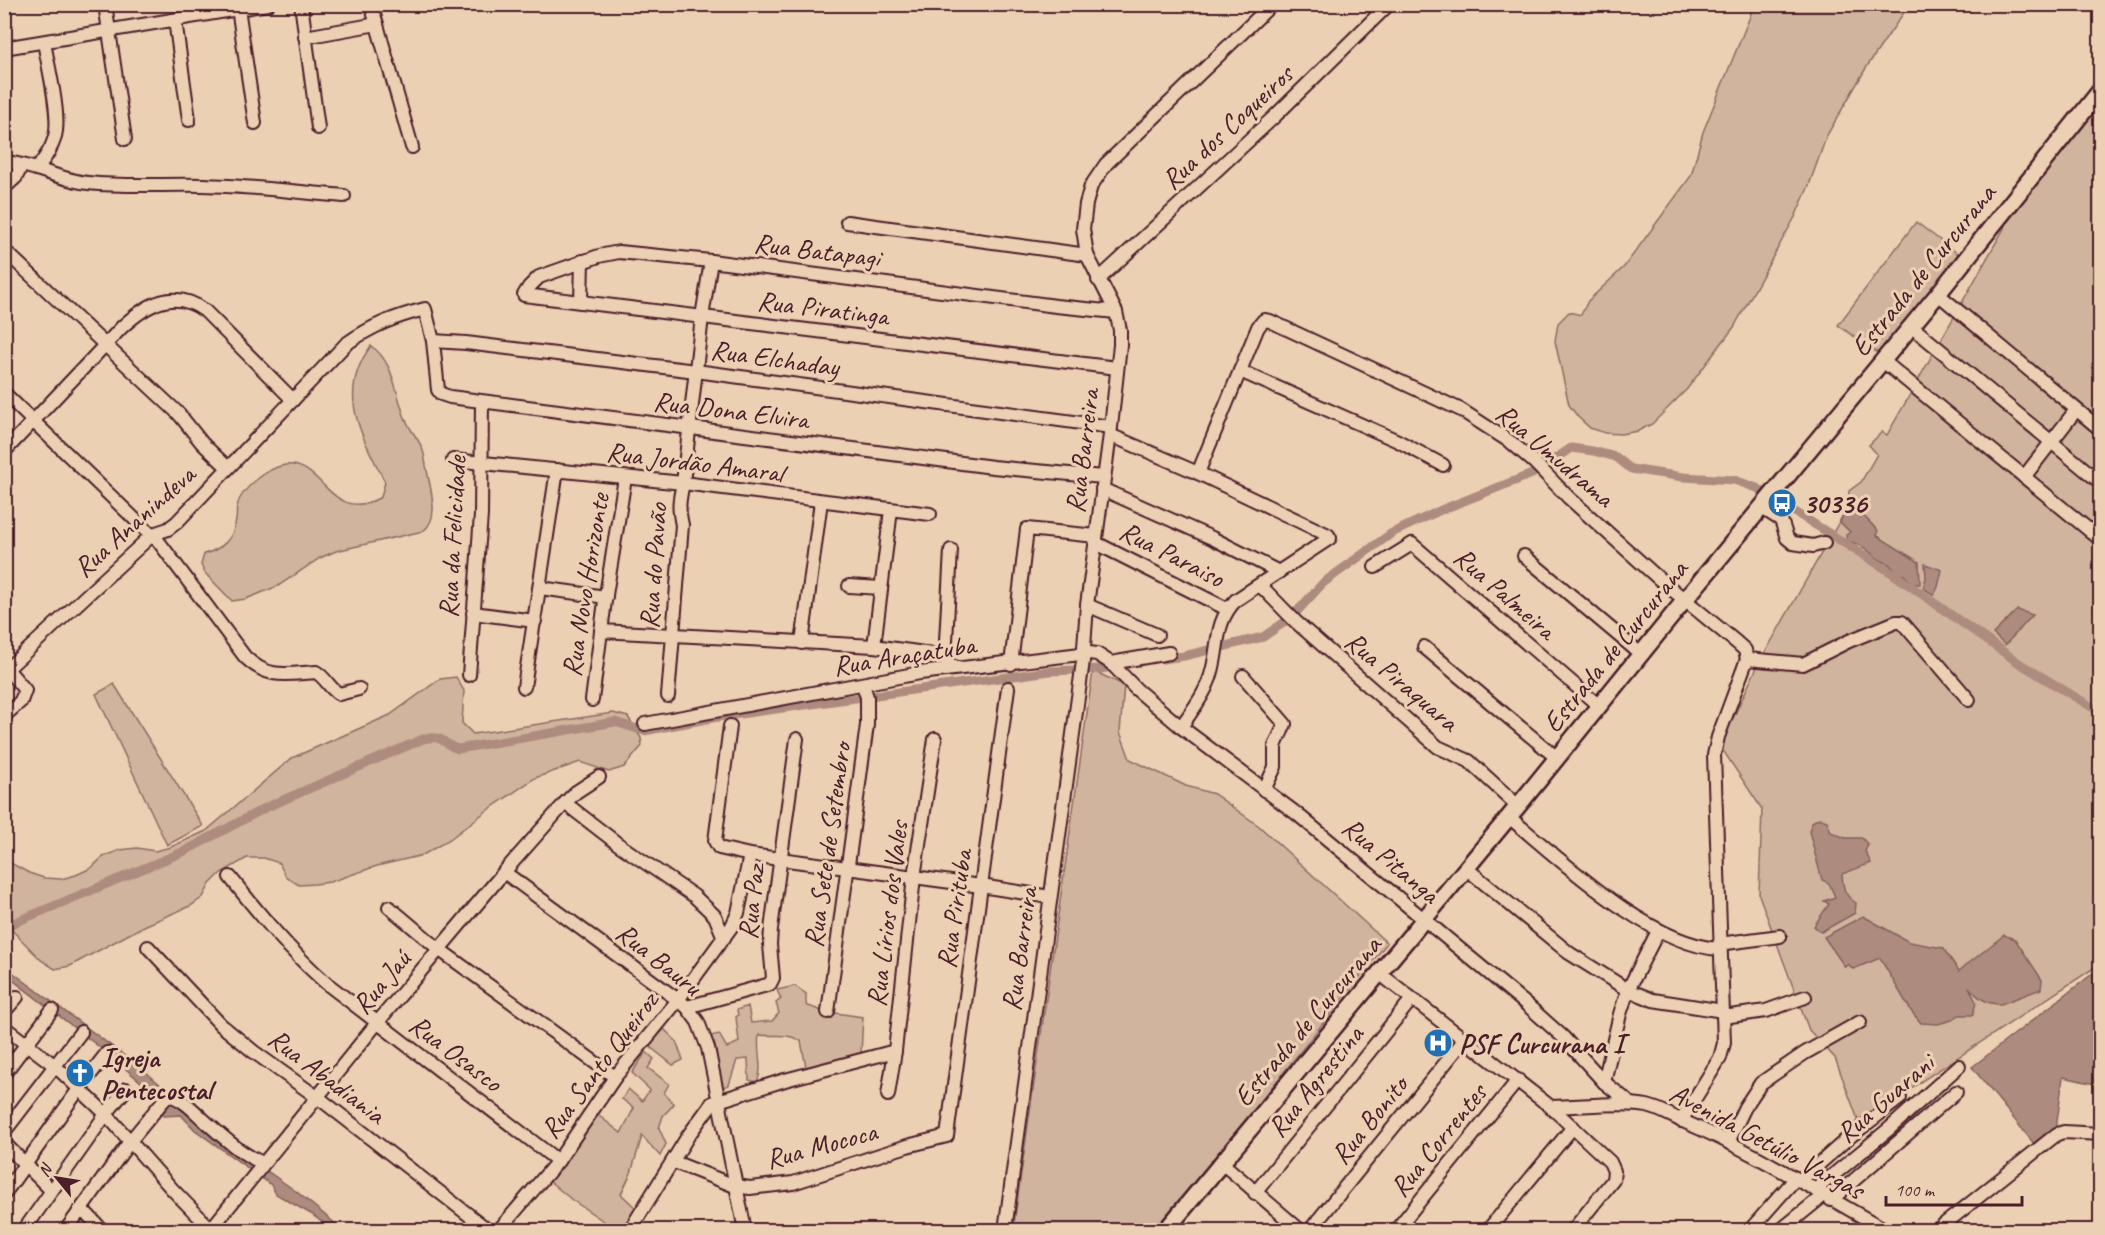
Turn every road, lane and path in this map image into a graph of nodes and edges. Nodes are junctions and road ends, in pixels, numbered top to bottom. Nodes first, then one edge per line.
1 (105, 4) edge
2 (268, 4) edge
3 (301, 4) edge
4 (371, 4) edge
5 (1272, 4) edge
6 (1386, 7) dead end
7 (238, 8) junction
8 (175, 20) junction
9 (377, 24) junction
10 (109, 32) junction
11 (305, 36) junction
12 (44, 42) junction
13 (4, 48) edge
14 (2100, 91) edge
15 (189, 120) dead end
16 (255, 123) dead end
17 (318, 128) dead end
18 (125, 139) dead end
19 (412, 147) dead end
20 (4, 162) edge
21 (22, 165) junction
22 (37, 169) junction
23 (4, 188) edge
24 (344, 196) dead end
25 (847, 222) dead end
26 (4, 250) edge
27 (1087, 255) junction
28 (582, 261) junction
29 (711, 261) junction
30 (1098, 279) junction
31 (1938, 294) junction
32 (524, 295) joint
33 (581, 302) junction
34 (425, 309) joint
35 (1116, 312) junction
36 (702, 317) junction
37 (1911, 326) junction
38 (433, 341) junction
39 (105, 344) junction
40 (1883, 361) junction
41 (1117, 368) junction
42 (1240, 370) junction
43 (696, 371) junction
44 (4, 393) edge
45 (293, 400) junction
46 (482, 402) junction
47 (2076, 410) junction
48 (35, 422) junction
49 (690, 429) junction
50 (2100, 429) edge
51 (1110, 431) junction
52 (2051, 442) junction
53 (4, 452) edge
54 (453, 460) dead end
55 (480, 463) junction
56 (1443, 465) dead end
57 (227, 467) junction
58 (557, 470) junction
59 (1198, 473) junction
60 (2024, 477) junction
61 (626, 478) junction
62 (2100, 482) edge
63 (683, 483) junction
64 (1103, 483) junction
65 (821, 501) junction
66 (1764, 506) junction
67 (891, 510) junction
68 (930, 514) dead end
69 (153, 534) junction
70 (1096, 539) junction
71 (2100, 539) edge
72 (1824, 543) dead end
73 (951, 550) dead end
74 (1524, 556) dead end
75 (1375, 567) dead end
76 (1279, 572) junction
77 (1260, 585) junction
78 (849, 586) dead end
79 (540, 588) junction
80 (881, 588) junction
81 (606, 597) junction
82 (1684, 601) junction
83 (1087, 605) junction
84 (1227, 609) junction
85 (473, 613) junction
86 (535, 621) junction
87 (601, 631) junction
88 (673, 635) junction
89 (1156, 636) dead end
90 (802, 643) junction
91 (874, 646) junction
92 (1424, 646) dead end
93 (1169, 653) dead end
94 (1642, 656) junction
95 (1083, 658) junction
96 (945, 659) junction
97 (1747, 659) junction
98 (1111, 663) junction
99 (1011, 664) junction
100 (6, 668) edge
101 (959, 669) junction
102 (469, 675) dead end
103 (1243, 676) dead end
104 (863, 685) junction
105 (524, 687) dead end
106 (1008, 688) dead end
107 (359, 689) dead end
108 (668, 696) dead end
109 (592, 700) dead end
110 (1969, 700) dead end
111 (1599, 706) junction
112 (4, 716) edge
113 (645, 724) dead end
114 (730, 726) dead end
115 (1180, 727) junction
116 (797, 739) dead end
117 (935, 739) dead end
118 (1557, 758) junction
119 (599, 777) dead end
120 (1264, 790) junction
121 (565, 803) junction
122 (1514, 811) junction
123 (750, 855) junction
124 (780, 859) junction
125 (848, 868) junction
126 (1466, 868) junction
127 (504, 872) junction
128 (230, 877) dead end
129 (914, 878) junction
130 (981, 886) junction
131 (1050, 897) junction
132 (389, 907) dead end
133 (1424, 919) junction
134 (1658, 931) junction
135 (1779, 936) dead end
136 (724, 938) junction
137 (148, 947) dead end
138 (1719, 947) junction
139 (440, 950) junction
140 (1379, 973) junction
141 (1628, 990) junction
142 (16, 997) dead end
143 (1805, 997) dead end
144 (1412, 999) junction
145 (682, 1003) junction
146 (52, 1010) dead end
147 (4, 1012) edge
148 (828, 1012) dead end
149 (1723, 1014) junction
150 (1860, 1022) dead end
151 (377, 1023) junction
152 (4, 1027) edge
153 (81, 1032) dead end
154 (1465, 1039) junction
155 (27, 1045) junction
156 (895, 1051) junction
157 (108, 1053) dead end
158 (54, 1065) junction
159 (1959, 1066) dead end
160 (4, 1074) edge
161 (615, 1077) junction
162 (1518, 1080) junction
163 (1604, 1082) junction
164 (79, 1089) junction
165 (126, 1089) dead end
166 (1956, 1092) dead end
167 (888, 1095) dead end
168 (316, 1097) junction
169 (1900, 1098) dead end
170 (719, 1100) junction
171 (1631, 1104) junction
172 (1551, 1107) junction
173 (106, 1114) junction
174 (1681, 1121) junction
175 (1573, 1127) junction
176 (4, 1132) edge
177 (2100, 1134) edge
178 (947, 1136) joint
179 (131, 1140) junction
180 (1728, 1142) junction
181 (4, 1143) edge
182 (558, 1161) junction
183 (674, 1162) junction
184 (1222, 1164) junction
185 (25, 1165) junction
186 (262, 1165) junction
187 (1799, 1179) junction
188 (735, 1186) junction
189 (51, 1190) junction
190 (1256, 1193) junction
191 (4, 1194) edge
192 (1823, 1195) junction
193 (79, 1211) junction
194 (24, 1230) edge
195 (66, 1230) edge
196 (102, 1230) edge
197 (212, 1230) edge
198 (488, 1230) edge
199 (499, 1230) edge
200 (630, 1230) edge
201 (745, 1230) edge
202 (1005, 1230) edge
203 (1166, 1230) edge
204 (1300, 1230) edge
205 (1310, 1230) edge
206 (1396, 1230) edge
207 (1488, 1230) edge
208 (1573, 1230) edge
209 (1750, 1230) edge
210 (1781, 1230) edge
211 (1886, 1230) edge
212 (1937, 1230) edge

1 - 10 street
2 - 7 street
3 - 11 street
4 - 9 street
5 - 27 street, Rua dos Coqueiros
6 - 30 street, Rua dos Coqueiros
7 - 8 street
7 - 16 street
8 - 10 street
8 - 15 street
9 - 11 street
9 - 19 street
10 - 12 street
10 - 18 street
11 - 17 street
12 - 13 street
12 - 22 street
14 - 31 main road, Estrada de Curcurana
20 - 21 street
21 - 22 street
21 - 23 street
22 - 24 street
25 - 27 street
26 - 39 street
27 - 30 street, Rua Barreira
28 - 29 street, Rua Batapagi
28 - 32 street, Rua Batapagi
28 - 33 street
29 - 35 street, Rua Batapagi
29 - 36 street, Rua do Pavão
30 - 35 street, Rua Barreira
31 - 37 main road, Estrada de Curcurana
31 - 47 street
32 - 33 street, Rua Piratinga
33 - 36 street, Rua Piratinga
34 - 38 street, Rua Dona Elvira
34 - 45 street, Rua Ananindeva
35 - 41 street, Rua Barreira
36 - 41 street, Rua Piratinga
36 - 43 street, Rua do Pavão
37 - 40 main road, Estrada de Curcurana
37 - 52 street
38 - 43 street, Rua Elchaday
38 - 46 street, Rua Dona Elvira
39 - 45 street
39 - 48 street
39 - 57 street
40 - 60 street
40 - 66 main road, Estrada de Curcurana
41 - 51 street, Rua Barreira
42 - 56 street
42 - 59 street
42 - 82 street, Rua Umudrama
43 - 49 street, Rua do Pavão
43 - 51 street, Rua Elchaday
44 - 48 street
45 - 57 street, Rua Ananindeva
46 - 49 street, Rua Dona Elvira
46 - 55 street, Rua da Felicidade
47 - 50 street
47 - 52 street
48 - 53 street
48 - 69 street
49 - 63 street, Rua do Pavão
49 - 64 street, Rua Dona Elvira
51 - 59 street, Rua Elchaday
51 - 64 street, Rua Barreira
52 - 60 street
52 - 62 street
54 - 55 street, Rua Jordão Amaral
55 - 58 street, Rua Jordão Amaral
55 - 85 street, Rua da Felicidade
57 - 69 street, Rua Ananindeva
58 - 61 street, Rua Jordão Amaral
58 - 79 street
59 - 76 street, Rua Elchaday
60 - 71 street
61 - 63 street, Rua Jordão Amaral
61 - 81 street, Rua Novo Horizonte
63 - 65 street, Rua Jordão Amaral
63 - 88 street, Rua do Pavão
64 - 70 street, Rua Barreira
64 - 76 street, Rua Dona Elvira
65 - 67 street, Rua Jordão Amaral
65 - 90 street
66 - 72 street
66 - 82 main road, Estrada de Curcurana
67 - 68 street, Rua Jordão Amaral
67 - 80 street
69 - 100 street, Rua Ananindeva
69 - 107 street
70 - 83 street, Rua Barreira
70 - 84 street, Rua Paraiso
70 - 99 street
73 - 96 street
74 - 94 street
75 - 111 street, Rua Palmeira
76 - 77 street
77 - 84 street
77 - 122 street, Rua Piraquara
78 - 80 street
79 - 81 street
79 - 86 street
80 - 91 street
81 - 87 street, Rua Novo Horizonte
82 - 94 main road, Estrada de Curcurana
82 - 97 street, Rua Umudrama
83 - 89 street
83 - 95 street, Rua Barreira
84 - 115 street
85 - 86 street
85 - 102 street, Rua da Felicidade
86 - 105 street
87 - 88 street
87 - 109 street, Rua Novo Horizonte
88 - 90 street
88 - 108 street, Rua do Pavão
90 - 91 street
91 - 96 street
92 - 118 street
93 - 98 street, Rua Araçatuba
94 - 111 main road, Estrada de Curcurana
95 - 98 street, Rua Araçatuba
95 - 99 street, Rua Araçatuba
95 - 131 street, Rua Barreira
96 - 101 street
97 - 110 street
97 - 138 street
98 - 115 street, Rua Pitanga
99 - 101 street, Rua Araçatuba
100 - 112 street, Rua Ananindeva
101 - 104 street, Rua Araçatuba
103 - 120 street
104 - 113 street, Rua Araçatuba
104 - 125 street, Rua Sete de Setembro
106 - 130 street, Rua Pirituba
111 - 118 main road, Estrada de Curcurana
114 - 123 street
115 - 120 street, Rua Pitanga
116 - 124 street, Rua Paz
117 - 129 street, Rua Lírios dos Vales
118 - 122 main road, Estrada de Curcurana
119 - 121 street, Rua Jaú
120 - 133 street, Rua Pitanga
121 - 127 street, Rua Jaú
121 - 136 street
122 - 126 main road, Estrada de Curcurana
122 - 134 street, Rua Piraquara
123 - 124 street
123 - 136 street, Rua Santo Queiroz
124 - 125 street
124 - 145 street, Rua Paz
125 - 129 street
125 - 148 street, Rua Sete de Setembro
126 - 133 main road, Estrada de Curcurana
126 - 141 street
127 - 139 street, Rua Jaú
127 - 145 street, Rua Bauru
128 - 151 street, Rua Osasco
129 - 130 street
129 - 156 street, Rua Lírios dos Vales
130 - 131 street
130 - 178 street, Rua Pirituba
131 - 202 street, Rua Barreira
132 - 139 street
133 - 140 main road, Estrada de Curcurana
133 - 163 street, Rua Pitanga
134 - 138 street, Rua Piraquara
134 - 141 street
135 - 138 street, Rua Piraquara
136 - 145 street, Rua Santo Queiroz
137 - 168 street, Rua Abadiania
138 - 149 street
139 - 151 street, Rua Jaú
139 - 161 street
140 - 144 street
140 - 184 main road, Estrada de Curcurana
141 - 149 street
141 - 163 street
142 - 147 street
143 - 149 street
144 - 154 street
144 - 190 street, Rua Agrestina
145 - 161 street, Rua Santo Queiroz
145 - 170 street, Rua Bauru
146 - 155 street
149 - 174 street
150 - 180 street
151 - 168 street, Rua Jaú
151 - 182 street, Rua Osasco
152 - 155 street
153 - 158 street
154 - 162 street
154 - 205 street, Rua Bonito
155 - 158 street
155 - 160 street
156 - 167 street, Rua Lírios dos Vales
156 - 170 street
157 - 164 street
158 - 164 street
158 - 176 street
159 - 192 street, Rua Guarani
161 - 182 street, Rua Santo Queiroz
162 - 172 street
162 - 206 street, Rua Correntes
163 - 171 street, Rua Pitanga
164 - 173 street
164 - 185 street
165 - 173 street
166 - 192 street
168 - 186 street, Rua Jaú
168 - 198 street, Rua Abadiania
169 - 187 street, Rua Guarani
170 - 183 street
170 - 188 street, Rua Bauru
171 - 172 street, Avenida Getúlio Vargas
171 - 174 street, Avenida Getúlio Vargas
172 - 175 street
173 - 179 street
173 - 189 street
174 - 180 street, Avenida Getúlio Vargas
175 - 207 street
175 - 208 street
177 - 212 street
178 - 188 street, Rua Mococa
179 - 186 street
179 - 193 street
179 - 197 street
180 - 187 street, Avenida Getúlio Vargas
181 - 185 street
182 - 199 street, Rua Santo Queiroz
183 - 188 street, Rua Mococa
183 - 200 street
184 - 190 street
184 - 203 main road, Estrada de Curcurana
185 - 189 street
185 - 191 street
186 - 197 street, Rua Jaú
187 - 192 street, Avenida Getúlio Vargas
187 - 209 street, Rua Guarani
188 - 201 street, Rua Bauru
189 - 194 street
190 - 204 street
192 - 210 street
192 - 211 street, Avenida Getúlio Vargas
193 - 195 street
193 - 196 street

